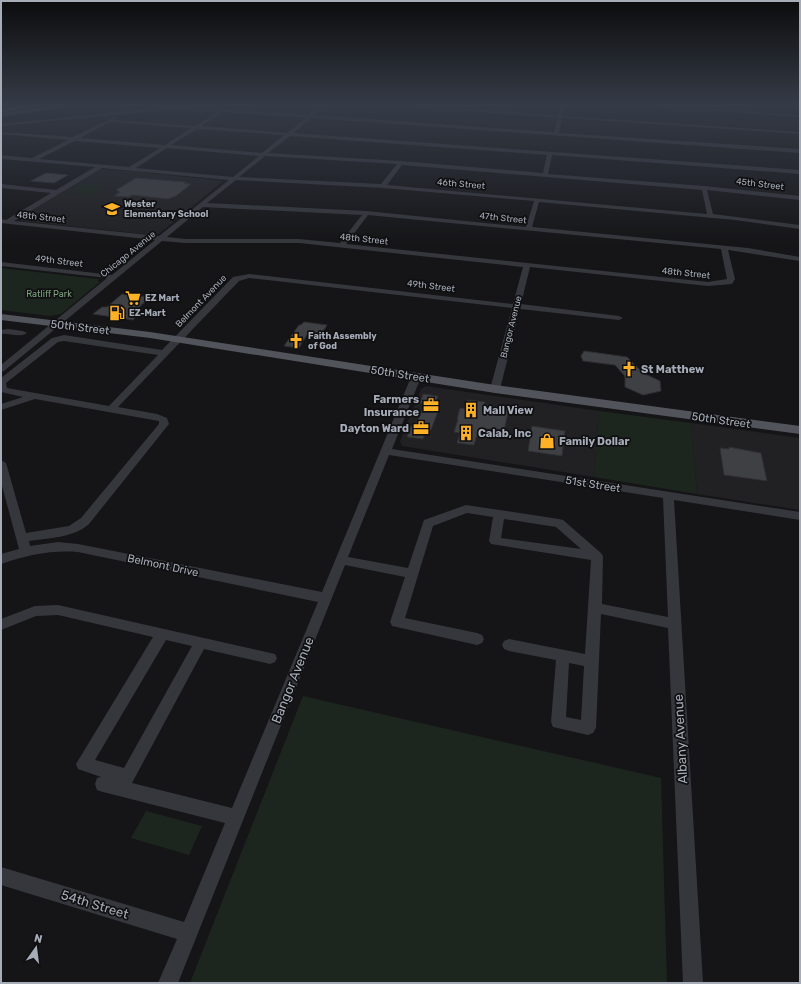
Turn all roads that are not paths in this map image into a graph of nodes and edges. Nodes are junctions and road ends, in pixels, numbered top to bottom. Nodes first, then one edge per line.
1 (49, 152) edge
2 (157, 152) edge
3 (225, 152) edge
4 (267, 152) edge
5 (539, 152) edge
6 (550, 153) junction
7 (263, 155) junction
8 (1, 157) edge
9 (33, 160) junction
10 (401, 163) junction
11 (101, 166) junction
12 (130, 169) junction
13 (800, 172) edge
14 (545, 175) junction
15 (234, 179) junction
16 (1, 186) edge
17 (383, 186) junction
18 (704, 188) junction
19 (58, 192) junction
20 (800, 198) edge
21 (537, 200) junction
22 (202, 205) junction
23 (366, 213) junction
24 (710, 215) junction
25 (4, 222) edge
26 (800, 227) edge
27 (528, 229) junction
28 (161, 238) junction
29 (342, 245) junction
30 (724, 248) junction
31 (800, 259) edge
32 (1, 264) edge
33 (526, 265) junction
34 (114, 277) junction
35 (240, 277) joint
36 (516, 306) junction
37 (1, 317) edge
38 (619, 318) dead end
39 (56, 324) junction
40 (78, 326) junction
41 (1, 332) edge
42 (23, 333) dead end
43 (64, 338) junction
44 (178, 340) junction
45 (164, 353) junction
46 (1, 369) edge
47 (416, 377) junction
48 (495, 389) junction
49 (34, 396) junction
50 (1, 407) edge
51 (111, 409) junction
52 (800, 430) edge
53 (386, 451) junction
54 (1, 463) edge
55 (668, 495) junction
56 (499, 513) junction
57 (800, 516) edge
58 (22, 538) junction
59 (26, 551) junction
60 (597, 556) junction
61 (1, 559) edge
62 (341, 560) junction
63 (412, 574) junction
64 (325, 598) junction
65 (595, 608) junction
66 (674, 624) junction
67 (1, 625) edge
68 (163, 633) junction
69 (477, 639) dead end
70 (201, 642) junction
71 (509, 645) dead end
72 (563, 656) junction
73 (270, 658) dead end
74 (591, 661) junction
75 (103, 784) dead end
76 (236, 817) junction
77 (1, 876) edge
78 (189, 933) junction
79 (168, 983) edge
80 (693, 983) edge

1 - 9 street
2 - 12 street
3 - 7 street, 45th Street
4 - 7 street, Chicago Avenue
5 - 6 street
6 - 13 street
6 - 14 street
7 - 10 street, 45th Street
7 - 15 street, Chicago Avenue
8 - 9 street, 46th Street
9 - 11 street, 46th Street
10 - 14 street, 45th Street
10 - 17 street
11 - 12 street, 46th Street
11 - 19 street
12 - 15 street, 46th Street
14 - 18 street, 45th Street
15 - 17 street, 46th Street
15 - 22 street, Chicago Avenue
16 - 19 street
17 - 21 street, 46th Street
18 - 20 street, 45th Street
18 - 24 street
19 - 25 street
21 - 24 street, 46th Street
21 - 27 street
22 - 23 street, 47th Street
22 - 28 street, Chicago Avenue
23 - 27 street, 47th Street
23 - 29 street
24 - 26 street, 46th Street
25 - 28 street, 48th Street
27 - 30 street, 47th Street
28 - 29 street, 48th Street
28 - 34 street, Chicago Avenue
29 - 33 street, 48th Street
30 - 31 street, 47th Street
30 - 33 street, 48th Street
32 - 34 street, 49th Street
33 - 36 street, Bangor Avenue
34 - 39 street, Chicago Avenue
35 - 36 street, 49th Street
35 - 44 street, Belmont Avenue
36 - 38 street, 49th Street
36 - 48 street, Bangor Avenue
37 - 39 main road, 50th Street
39 - 40 main road, 50th Street
39 - 46 street, Chicago Avenue
40 - 43 street
40 - 44 main road, 50th Street
41 - 42 street
43 - 45 street
43 - 49 street
44 - 45 street, Belmont Avenue
44 - 47 main road, 50th Street
45 - 51 street, Belmont Avenue
47 - 48 main road, 50th Street
47 - 53 street, Bangor Avenue
48 - 52 main road, 50th Street
49 - 50 street
49 - 51 street
51 - 58 street
53 - 55 street, 51st Street
53 - 62 street, Bangor Avenue
54 - 58 street
55 - 57 street, 51st Street
55 - 66 street, Albany Avenue
56 - 60 street
56 - 60 street
56 - 63 street
58 - 59 street
59 - 61 street, Belmont Drive
59 - 64 street, Belmont Drive
60 - 65 street
62 - 63 street
62 - 64 street, Bangor Avenue
63 - 69 street
64 - 76 street, Bangor Avenue
65 - 66 street
65 - 74 street
66 - 80 street, Albany Avenue
67 - 68 street
68 - 70 street
68 - 70 street
70 - 73 street
71 - 72 street
72 - 74 street
72 - 74 street
75 - 76 street
76 - 78 street, Bangor Avenue
77 - 78 street, 54th Street
78 - 79 street, Bangor Avenue

